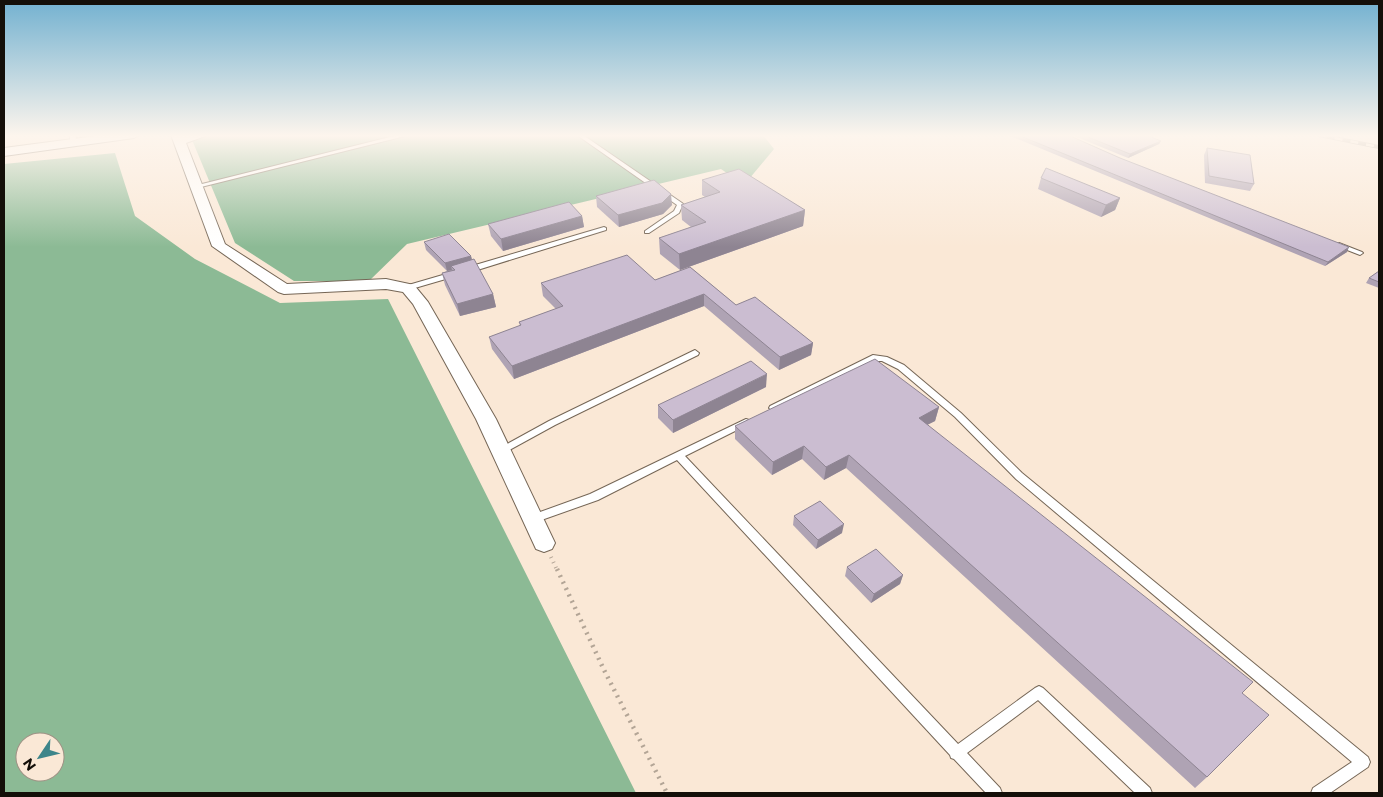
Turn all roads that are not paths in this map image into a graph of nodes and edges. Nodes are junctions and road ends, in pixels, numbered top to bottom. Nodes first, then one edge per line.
1 (191, 172) edge
2 (254, 172) edge
3 (633, 172) edge
4 (196, 186) junction
5 (604, 228) dead end
6 (647, 232) dead end
7 (1332, 242) edge
8 (1360, 253) dead end
9 (408, 288) junction
10 (695, 353) dead end
11 (501, 451) junction
12 (678, 455) junction
13 (533, 520) junction
14 (544, 543) road end
15 (956, 752) junction
16 (995, 793) edge
17 (1145, 793) edge
18 (1318, 793) edge

1 - 4 street
2 - 4 lane
3 - 6 lane
4 - 9 street
5 - 9 lane
7 - 8 lane
9 - 11 street
10 - 11 lane
11 - 13 street
12 - 13 lane
12 - 15 lane
12 - 18 lane
13 - 14 street
15 - 16 lane
15 - 17 lane

